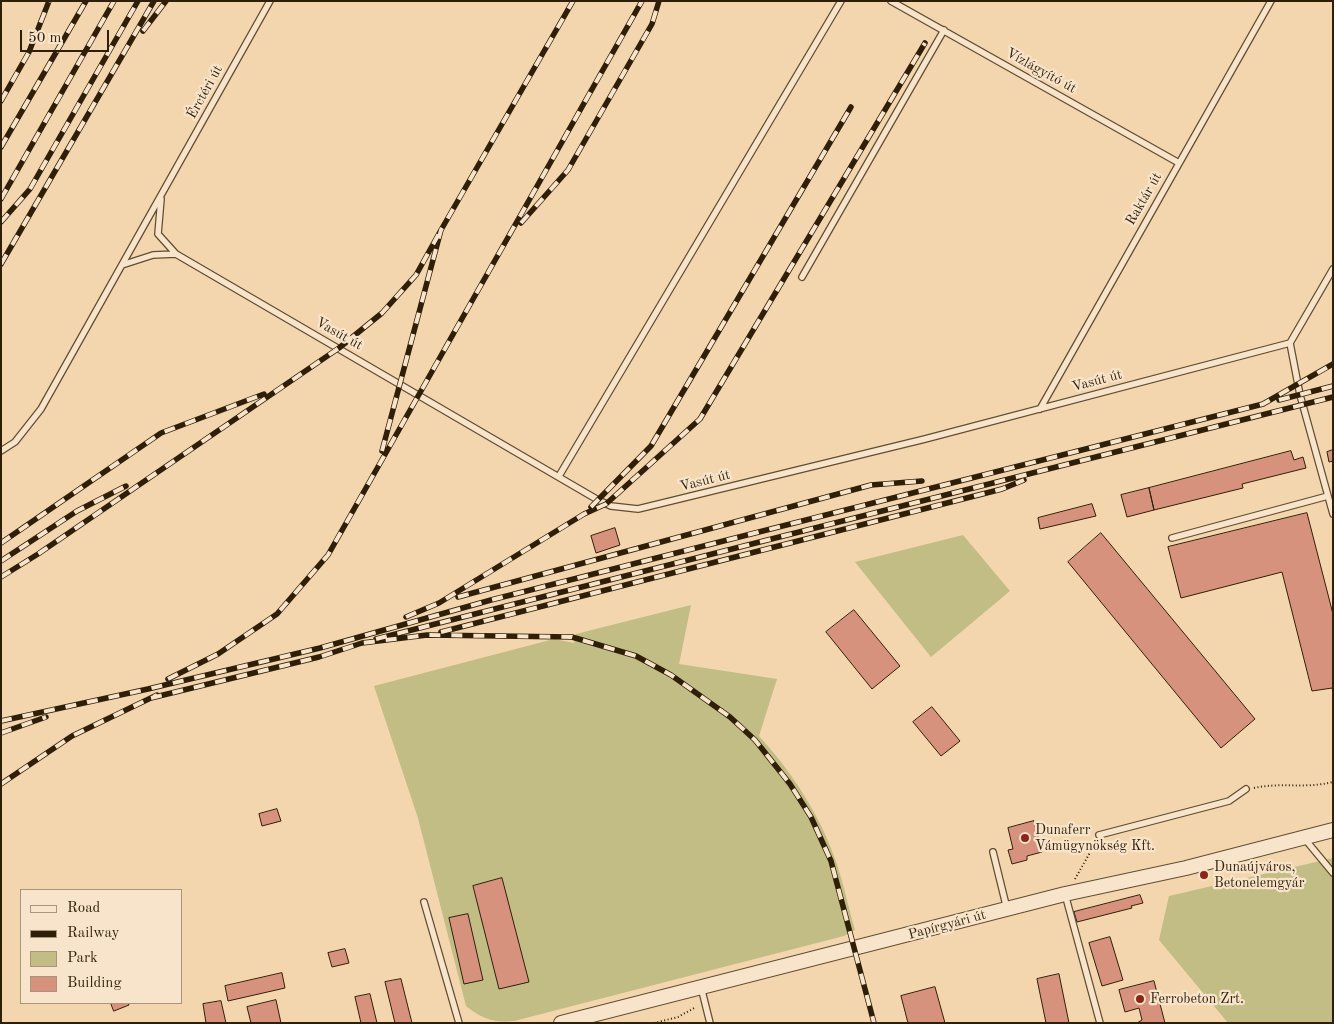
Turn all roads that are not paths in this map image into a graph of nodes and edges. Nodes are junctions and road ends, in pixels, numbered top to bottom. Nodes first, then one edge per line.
1 (270, 1) edge
2 (842, 1) edge
3 (891, 1) edge
4 (1271, 1) edge
5 (944, 30) junction
6 (1179, 163) junction
7 (161, 196) junction
8 (176, 254) junction
9 (122, 265) junction
10 (1333, 269) edge
11 (802, 277) dead end
12 (1290, 343) junction
13 (1040, 409) junction
14 (1, 451) edge
15 (559, 476) junction
16 (1328, 496) junction
17 (1333, 514) edge
18 (1172, 538) dead end
19 (1246, 789) road end
20 (1333, 830) edge
21 (1099, 835) road end
22 (1304, 837) junction
23 (993, 852) dead end
24 (1333, 874) edge
25 (1065, 894) junction
26 (424, 902) dead end
27 (1007, 909) junction
28 (701, 987) junction
29 (459, 1023) edge
30 (561, 1023) edge
31 (710, 1023) edge
32 (1100, 1023) edge

1 - 7 lane, Érctéri út
2 - 15 lane
3 - 5 lane, Vízlágyító út
4 - 6 lane, Raktár út
5 - 6 lane, Vízlágyító út
5 - 11 lane
6 - 13 lane, Raktár út
7 - 8 lane, Vasút út
7 - 9 lane, Érctéri út
8 - 9 lane
8 - 15 lane, Vasút út
9 - 14 lane, Érctéri út
10 - 12 lane
12 - 13 lane, Vasút út
12 - 16 lane
13 - 15 lane, Vasút út
16 - 17 lane
16 - 18 lane
19 - 21 lane
20 - 22 street, Papírgyári út
22 - 24 lane
22 - 25 street, Papírgyári út
23 - 27 lane
25 - 27 street, Papírgyári út
25 - 32 lane
26 - 29 lane
27 - 28 street, Papírgyári út
28 - 30 street, Papírgyári út
28 - 31 lane

